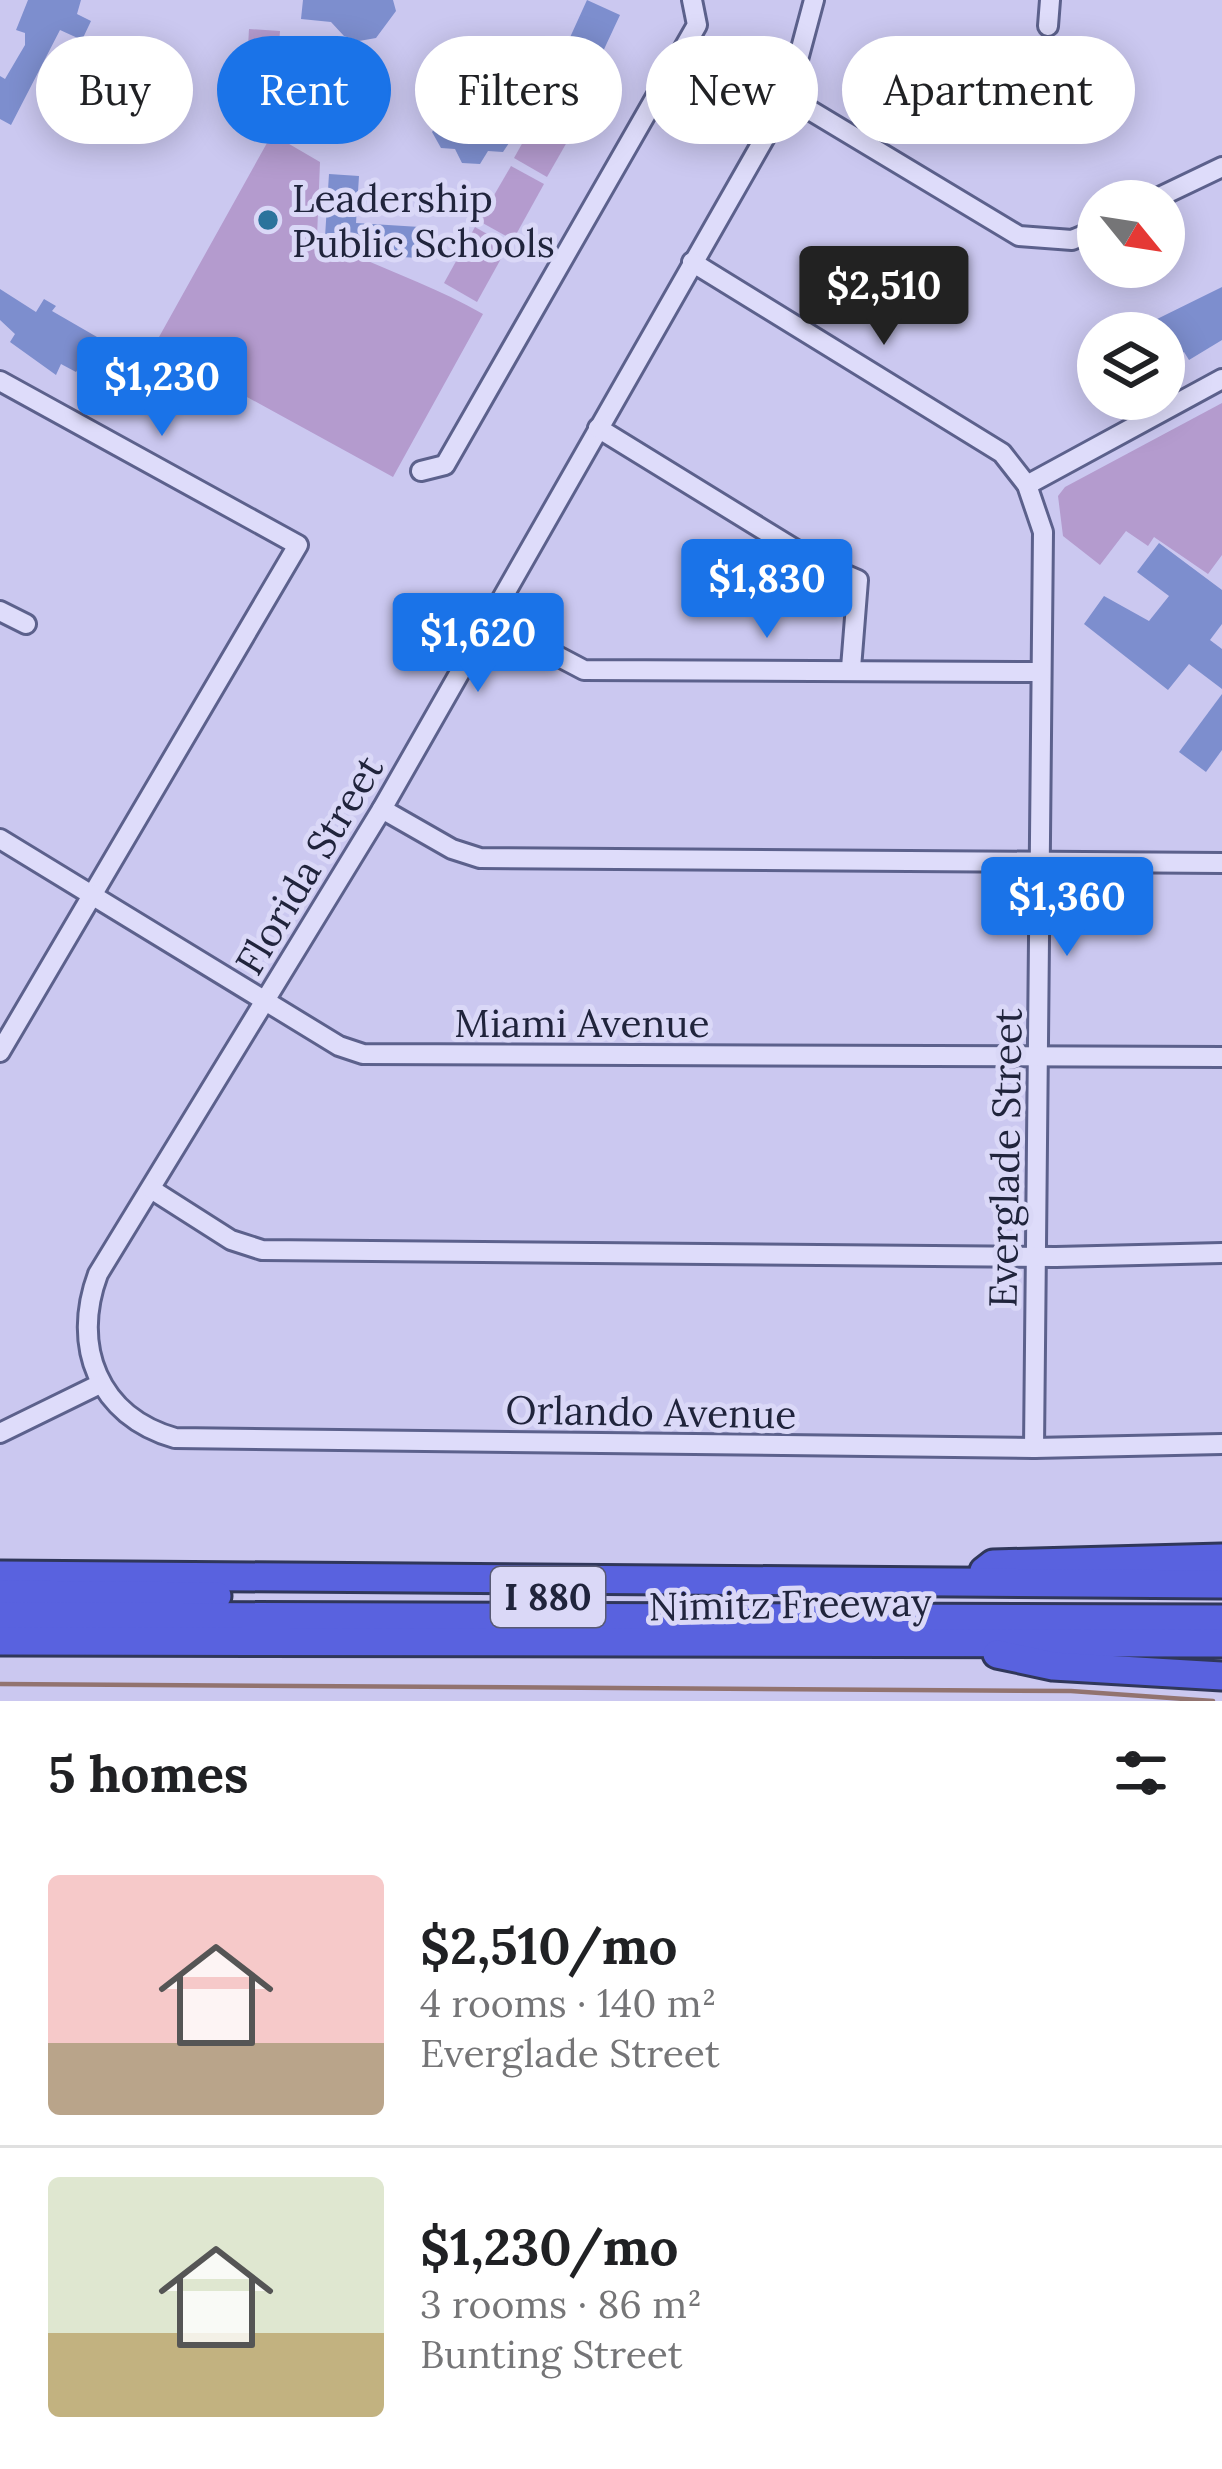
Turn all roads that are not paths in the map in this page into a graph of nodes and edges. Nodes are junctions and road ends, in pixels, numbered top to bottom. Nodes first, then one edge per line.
1 (692, 0) edge
2 (814, 0) edge
3 (1050, 0) edge
4 (1048, 26) dead end
5 (804, 36) edge
6 (818, 115) edge
7 (761, 144) edge
8 (1222, 167) edge
9 (1185, 185) edge
10 (1077, 238) edge
11 (692, 262) junction
12 (1222, 379) edge
13 (0, 382) edge
14 (598, 428) junction
15 (421, 471) dead end
16 (1027, 485) junction
17 (0, 611) edge
18 (489, 620) junction
19 (26, 624) dead end
20 (850, 668) junction
21 (1041, 672) junction
22 (382, 809) junction
23 (0, 839) edge
24 (1041, 860) junction
25 (1222, 863) edge
26 (97, 896) junction
27 (267, 1002) junction
28 (0, 1052) edge
29 (1222, 1057) edge
30 (1041, 1060) junction
31 (151, 1189) junction
32 (1222, 1253) edge
33 (1037, 1257) junction
34 (98, 1385) junction
35 (0, 1433) edge
36 (1222, 1444) edge
37 (1034, 1448) junction
38 (1222, 1558) edge
39 (0, 1575) edge
40 (972, 1582) junction
41 (1090, 1583) junction
42 (1222, 1584) edge
43 (0, 1594) edge
44 (0, 1616) edge
45 (581, 1618) junction
46 (1222, 1618) edge
47 (0, 1641) edge
48 (934, 1641) junction
49 (1222, 1643) edge
50 (633, 1646) junction
51 (1222, 1676) edge

1 - 15 street
2 - 5 street, Florida Street
3 - 4 street
6 - 10 street
7 - 11 street, Florida Street
8 - 9 street
11 - 14 street, Florida Street
11 - 16 street, Everglade Street
12 - 16 street
13 - 26 street
14 - 18 street, Florida Street
14 - 20 street
16 - 21 street, Everglade Street
17 - 19 street
18 - 20 street
18 - 22 street, Florida Street
20 - 21 street
21 - 24 street, Everglade Street
22 - 24 street
22 - 27 street, Florida Street
23 - 26 street, Miami Avenue
24 - 25 street
24 - 30 street, Everglade Street
26 - 27 street, Miami Avenue
26 - 28 street
27 - 30 street, Miami Avenue
27 - 31 street, Florida Street
29 - 30 street, Miami Avenue
30 - 33 street, Everglade Street
31 - 33 street
31 - 34 street, Florida Street
32 - 33 street
33 - 37 street, Everglade Street
34 - 35 street
34 - 37 street, Orlando Avenue
36 - 37 street, Orlando Avenue
38 - 40 highway
39 - 40 highway, Nimitz Freeway / I 880
40 - 41 highway, Nimitz Freeway / I 880
41 - 42 highway, Nimitz Freeway / I 880
41 - 43 highway, I 880
44 - 45 highway, I 880
45 - 46 highway, I 880
45 - 50 highway
47 - 50 highway, Nimitz Freeway / I 880
48 - 49 highway, Nimitz Freeway / I 880
48 - 50 highway, Nimitz Freeway / I 880
48 - 51 highway

